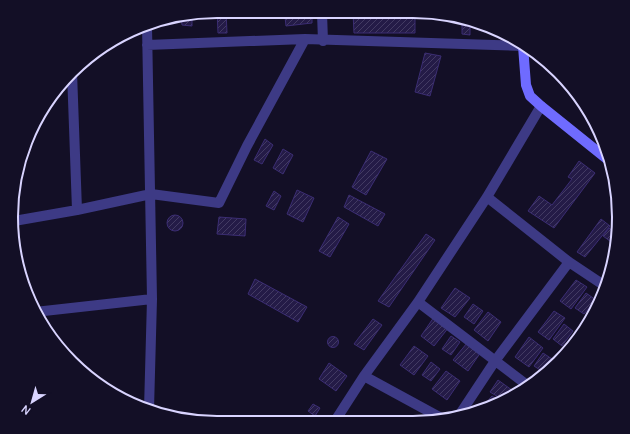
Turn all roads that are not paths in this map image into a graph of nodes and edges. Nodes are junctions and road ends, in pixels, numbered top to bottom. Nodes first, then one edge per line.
1 (322, 18) edge
2 (147, 31) edge
3 (305, 39) junction
4 (323, 41) junction
5 (147, 45) junction
6 (514, 46) edge
7 (523, 52) edge
8 (72, 80) edge
9 (541, 106) junction
10 (601, 154) edge
11 (151, 194) junction
12 (487, 197) junction
13 (78, 210) junction
14 (18, 220) edge
15 (569, 262) junction
16 (600, 283) edge
17 (152, 299) junction
18 (418, 302) junction
19 (42, 311) edge
20 (495, 361) junction
21 (364, 376) junction
22 (523, 382) edge
23 (149, 404) edge
24 (463, 409) edge
25 (435, 415) edge
26 (338, 416) edge

1 - 4 street
2 - 5 street
3 - 4 street
3 - 5 street
3 - 11 street
4 - 6 street
5 - 11 street
7 - 9 street
8 - 13 street
9 - 10 street
9 - 12 street
11 - 13 street
11 - 17 street
12 - 15 street
12 - 18 street
13 - 14 street
15 - 16 street
15 - 20 street
17 - 19 street
17 - 23 street
18 - 20 street
18 - 21 street
20 - 22 street
20 - 24 street
21 - 25 street
21 - 26 street

